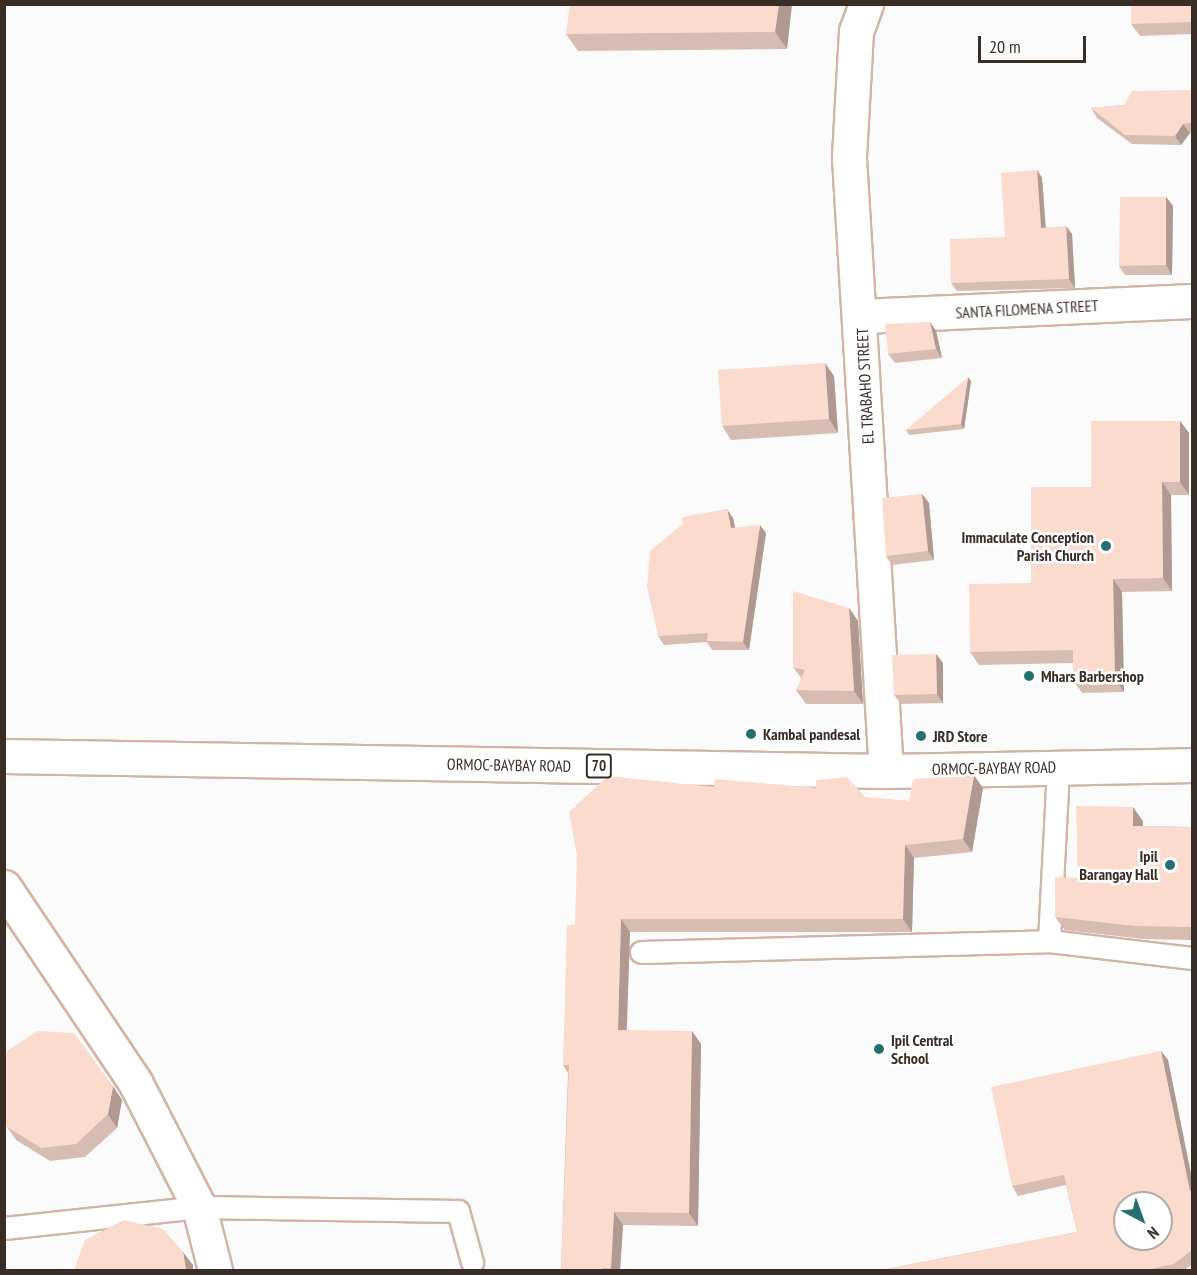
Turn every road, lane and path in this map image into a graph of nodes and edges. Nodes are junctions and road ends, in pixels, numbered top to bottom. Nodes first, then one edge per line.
1 (866, 4) edge
2 (1192, 301) edge
3 (862, 316) junction
4 (6, 761) edge
5 (1192, 765) edge
6 (1058, 767) junction
7 (886, 771) junction
8 (4, 887) edge
9 (1049, 941) junction
10 (641, 952) dead end
11 (1192, 958) edge
12 (199, 1207) junction
13 (4, 1228) edge
14 (472, 1262) dead end
15 (215, 1270) edge

1 - 3 main road, EL TRABAHO STREET
2 - 3 main road, SANTA FILOMENA STREET
3 - 7 main road, EL TRABAHO STREET
4 - 7 main road, ORMOC-BAYBAY ROAD / 70
5 - 6 main road, ORMOC-BAYBAY ROAD / 70
6 - 7 main road, ORMOC-BAYBAY ROAD / 70
6 - 9 lane
8 - 12 main road
9 - 10 lane
9 - 11 lane
12 - 13 lane
12 - 14 lane
12 - 15 main road

